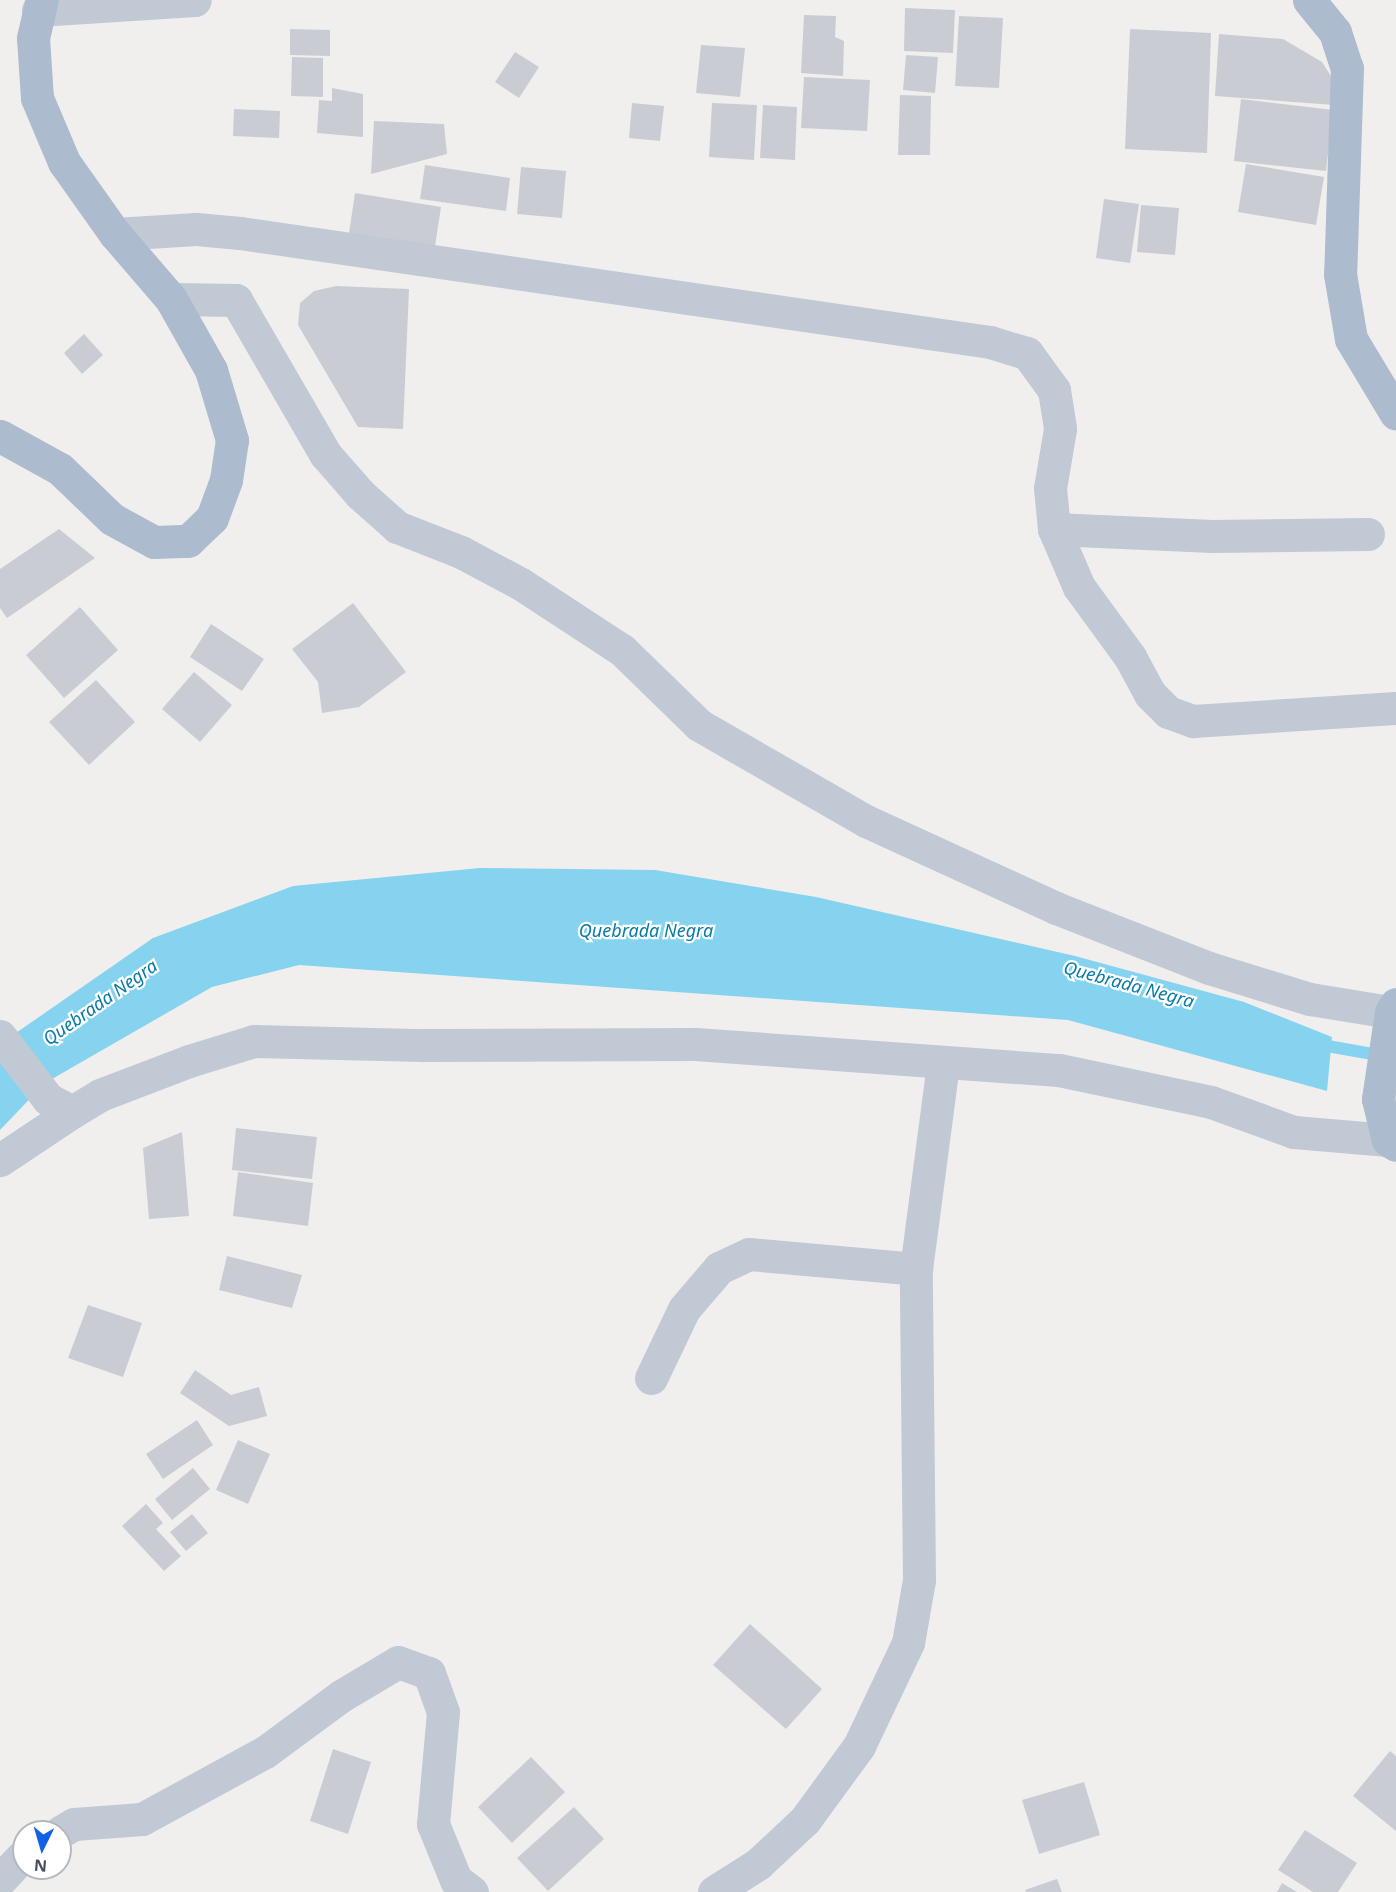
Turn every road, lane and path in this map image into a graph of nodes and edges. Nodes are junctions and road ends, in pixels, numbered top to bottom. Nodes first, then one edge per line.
1 (195, 0) edge
2 (1308, 0) edge
3 (40, 5) edge
4 (115, 234) junction
5 (171, 299) junction
6 (1396, 414) edge
7 (0, 436) edge
8 (1054, 529) junction
9 (1368, 534) dead end
10 (1396, 708) edge
11 (1393, 1018) edge
12 (0, 1036) edge
13 (943, 1064) junction
14 (60, 1106) junction
15 (1392, 1142) edge
16 (0, 1160) edge
17 (916, 1269) junction
18 (651, 1378) dead end
19 (72, 1825) edge
20 (12, 1867) edge
21 (0, 1880) edge
22 (472, 1892) edge
23 (714, 1892) edge

1 - 3 street
2 - 6 main road
3 - 4 main road
4 - 5 main road
4 - 8 street
5 - 7 main road
5 - 11 street
8 - 9 street
8 - 10 street
11 - 15 main road
12 - 14 street
13 - 14 street
13 - 15 street
13 - 17 street
14 - 16 street
17 - 18 street
17 - 23 street
19 - 22 street
20 - 21 street

